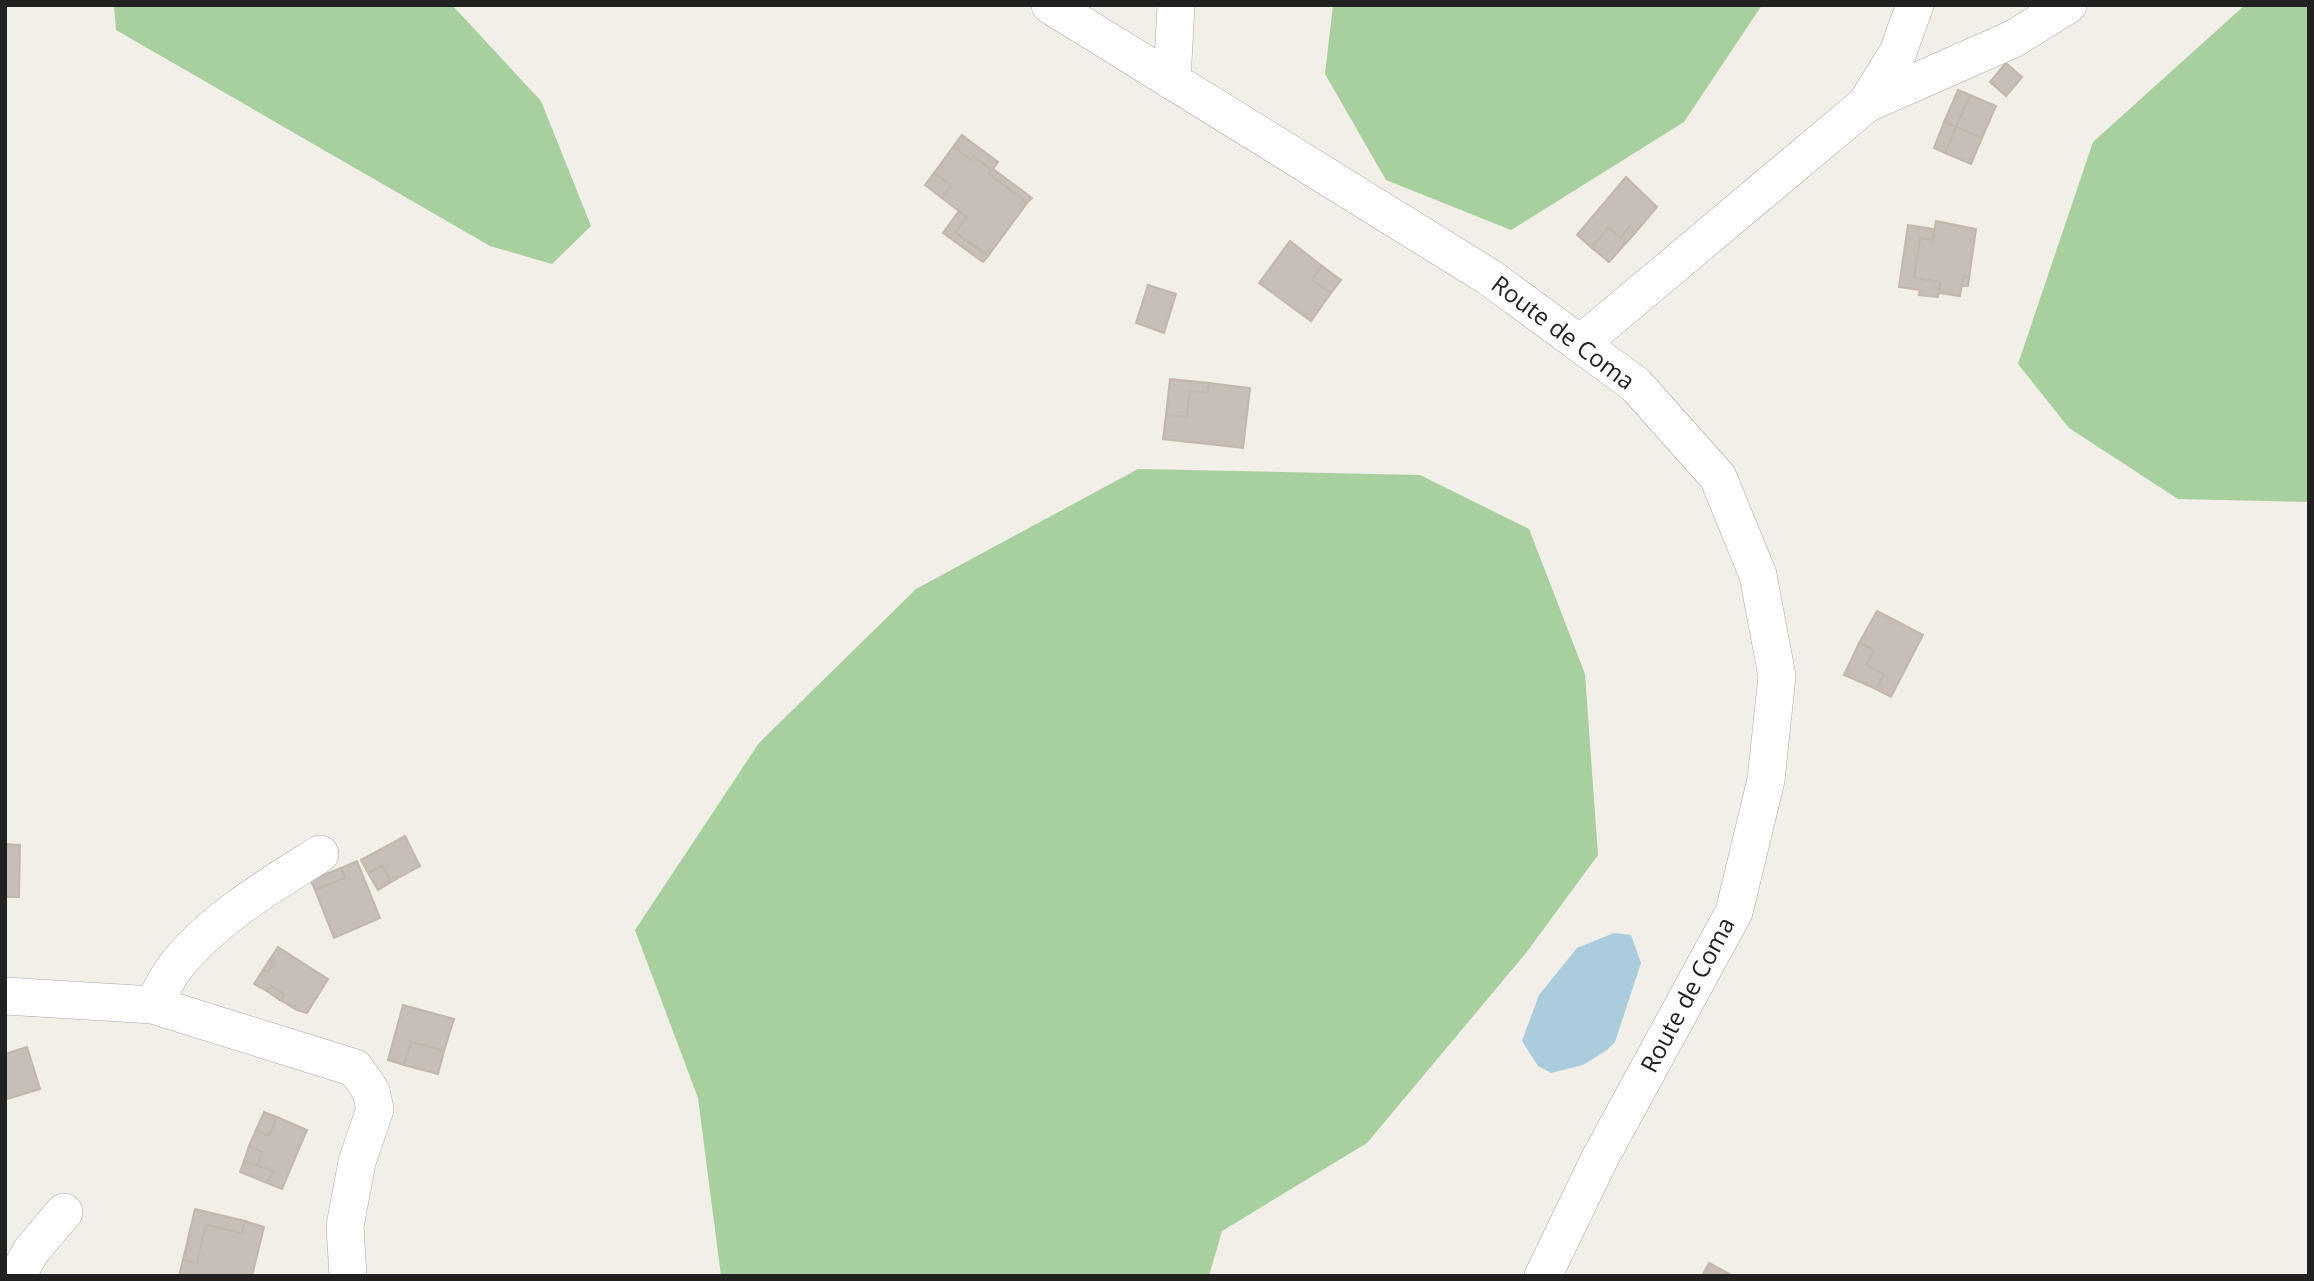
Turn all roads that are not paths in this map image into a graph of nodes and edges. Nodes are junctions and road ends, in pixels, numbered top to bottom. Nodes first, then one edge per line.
1 (1050, 5) edge
2 (1176, 5) edge
3 (1914, 5) edge
4 (2068, 5) edge
5 (1172, 80) junction
6 (1866, 104) junction
7 (1580, 344) junction
8 (320, 853) dead end
9 (5, 996) edge
10 (153, 1004) junction
11 (64, 1212) dead end
12 (17, 1276) edge
13 (348, 1276) edge
14 (1544, 1276) edge

1 - 5 street, Route de Coma
2 - 5 street
3 - 6 street
4 - 6 street
5 - 7 street, Route de Coma
6 - 7 street
7 - 14 street, Route de Coma
8 - 10 street
9 - 10 street
10 - 13 street
11 - 12 street

